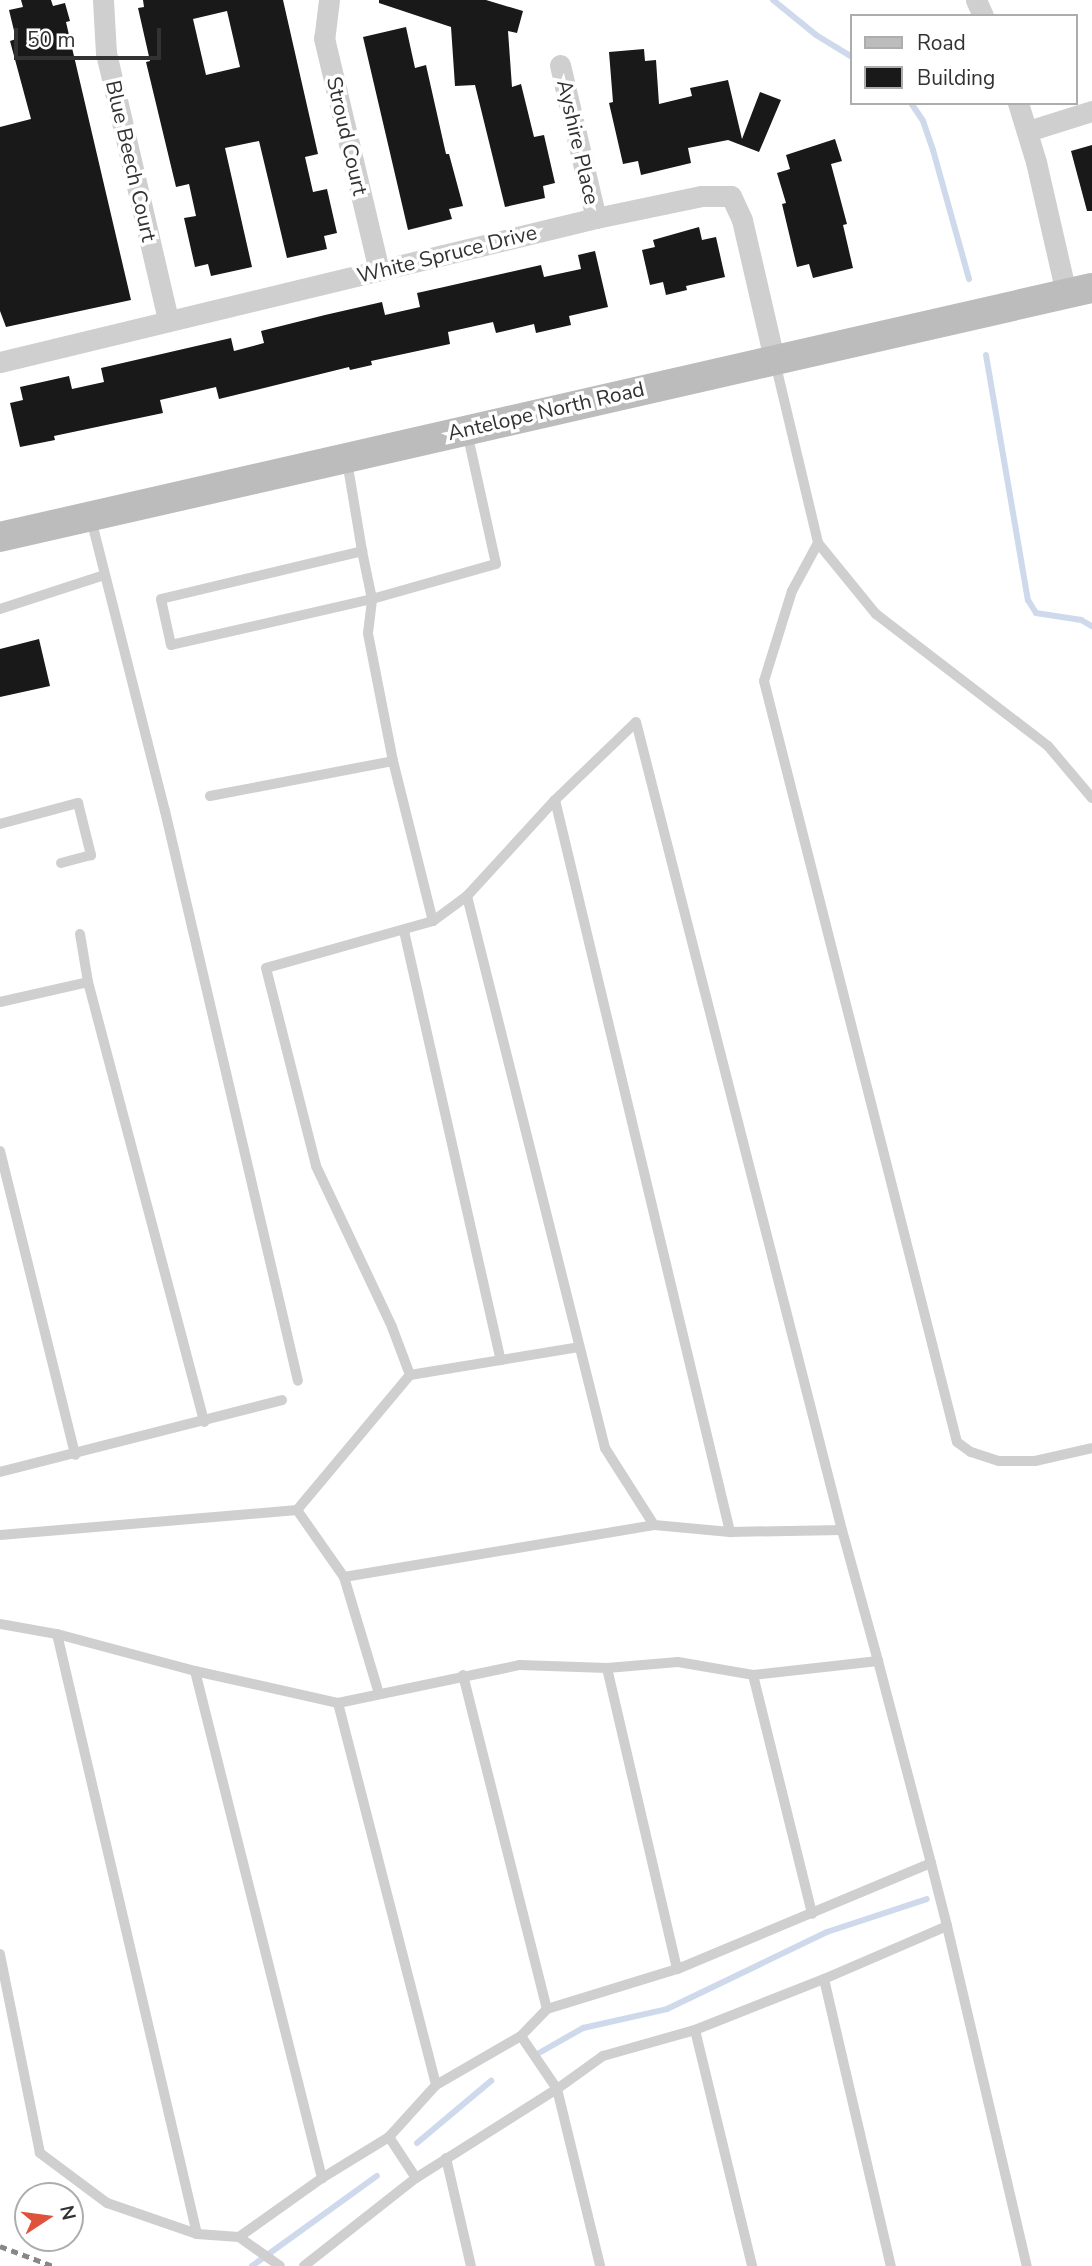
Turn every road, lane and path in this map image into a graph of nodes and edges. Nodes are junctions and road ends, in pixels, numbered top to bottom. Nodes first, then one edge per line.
1 (103, 0) edge
2 (329, 0) edge
3 (560, 65) dead end
4 (1019, 105) edge
5 (1092, 111) edge
6 (1028, 131) junction
7 (596, 218) junction
8 (379, 271) junction
9 (1079, 290) edge
10 (168, 320) junction
11 (774, 359) junction
12 (0, 362) edge
13 (466, 430) junction
14 (346, 457) junction
15 (90, 516) junction
16 (0, 537) edge
17 (818, 543) junction
18 (362, 551) junction
19 (104, 575) junction
20 (372, 599) junction
21 (0, 609) edge
22 (393, 761) junction
23 (210, 796) dead end
24 (1092, 798) edge
25 (555, 800) junction
26 (0, 824) edge
27 (61, 863) dead end
28 (467, 896) junction
29 (433, 921) junction
30 (404, 931) junction
31 (80, 934) dead end
32 (88, 982) junction
33 (0, 1002) edge
34 (0, 1151) edge
35 (579, 1347) junction
36 (501, 1360) junction
37 (410, 1375) junction
38 (298, 1381) dead end
39 (282, 1400) dead end
40 (204, 1422) junction
41 (1092, 1448) edge
42 (75, 1455) junction
43 (0, 1472) edge
44 (297, 1510) junction
45 (654, 1525) junction
46 (842, 1530) junction
47 (730, 1532) junction
48 (0, 1535) edge
49 (344, 1577) junction
50 (0, 1624) edge
51 (57, 1634) junction
52 (878, 1661) junction
53 (607, 1668) junction
54 (195, 1671) junction
55 (463, 1675) junction
56 (753, 1675) junction
57 (379, 1694) junction
58 (338, 1703) junction
59 (932, 1863) junction
60 (812, 1913) junction
61 (947, 1926) junction
62 (0, 1954) edge
63 (677, 1969) junction
64 (824, 1979) junction
65 (547, 2009) junction
66 (695, 2029) junction
67 (521, 2036) junction
68 (436, 2085) junction
69 (557, 2089) junction
70 (390, 2137) junction
71 (446, 2158) junction
72 (322, 2178) junction
73 (416, 2178) junction
74 (197, 2234) junction
75 (239, 2237) junction
76 (280, 2266) edge
77 (304, 2266) edge
78 (471, 2266) edge
79 (600, 2266) edge
80 (752, 2266) edge
81 (891, 2266) edge
82 (1027, 2266) edge

1 - 10 street, Blue Beech Court
2 - 8 street, Stroud Court
3 - 7 street, Ayshire Place
4 - 6 street
5 - 6 street
6 - 9 street
7 - 8 street, White Spruce Drive
7 - 11 street, White Spruce Drive
8 - 10 street, White Spruce Drive
9 - 11 main road, Antelope North Road
10 - 12 street, White Spruce Drive
11 - 13 main road, Antelope North Road
11 - 17 lane
13 - 14 main road, Antelope North Road
13 - 20 lane
14 - 15 main road, Antelope North Road
14 - 18 lane
15 - 16 main road, Antelope North Road
15 - 19 lane
17 - 24 lane
17 - 41 lane
18 - 20 lane
18 - 20 lane
19 - 21 lane
19 - 38 lane
20 - 22 lane
22 - 23 lane
22 - 29 lane
25 - 28 lane
25 - 46 lane
25 - 47 lane
26 - 27 lane
28 - 29 lane
28 - 35 lane
29 - 30 lane
30 - 36 lane
30 - 37 lane
31 - 32 lane
32 - 33 lane
32 - 40 lane
34 - 42 lane
35 - 36 lane
35 - 45 lane
36 - 37 lane
37 - 44 lane
39 - 40 lane
40 - 42 lane
42 - 43 lane
44 - 48 lane
44 - 49 lane
45 - 47 lane
45 - 49 lane
46 - 47 lane
46 - 52 lane
49 - 57 lane
50 - 51 lane
51 - 54 lane
51 - 74 lane
52 - 56 lane
52 - 59 lane
53 - 55 lane
53 - 56 lane
53 - 63 lane
54 - 58 lane
54 - 72 lane
55 - 57 lane
55 - 65 lane
56 - 60 lane
57 - 58 lane
58 - 68 lane
59 - 60 lane
59 - 61 lane
60 - 63 lane
61 - 64 lane
61 - 82 lane
62 - 74 lane
63 - 65 lane
64 - 66 lane
64 - 81 lane
65 - 67 lane
66 - 69 lane
66 - 80 lane
67 - 68 lane
67 - 69 lane
68 - 70 lane
69 - 71 lane
69 - 79 lane
70 - 72 lane
70 - 73 lane
71 - 73 lane
71 - 78 lane
72 - 75 lane
73 - 77 lane
74 - 75 lane
75 - 76 lane

